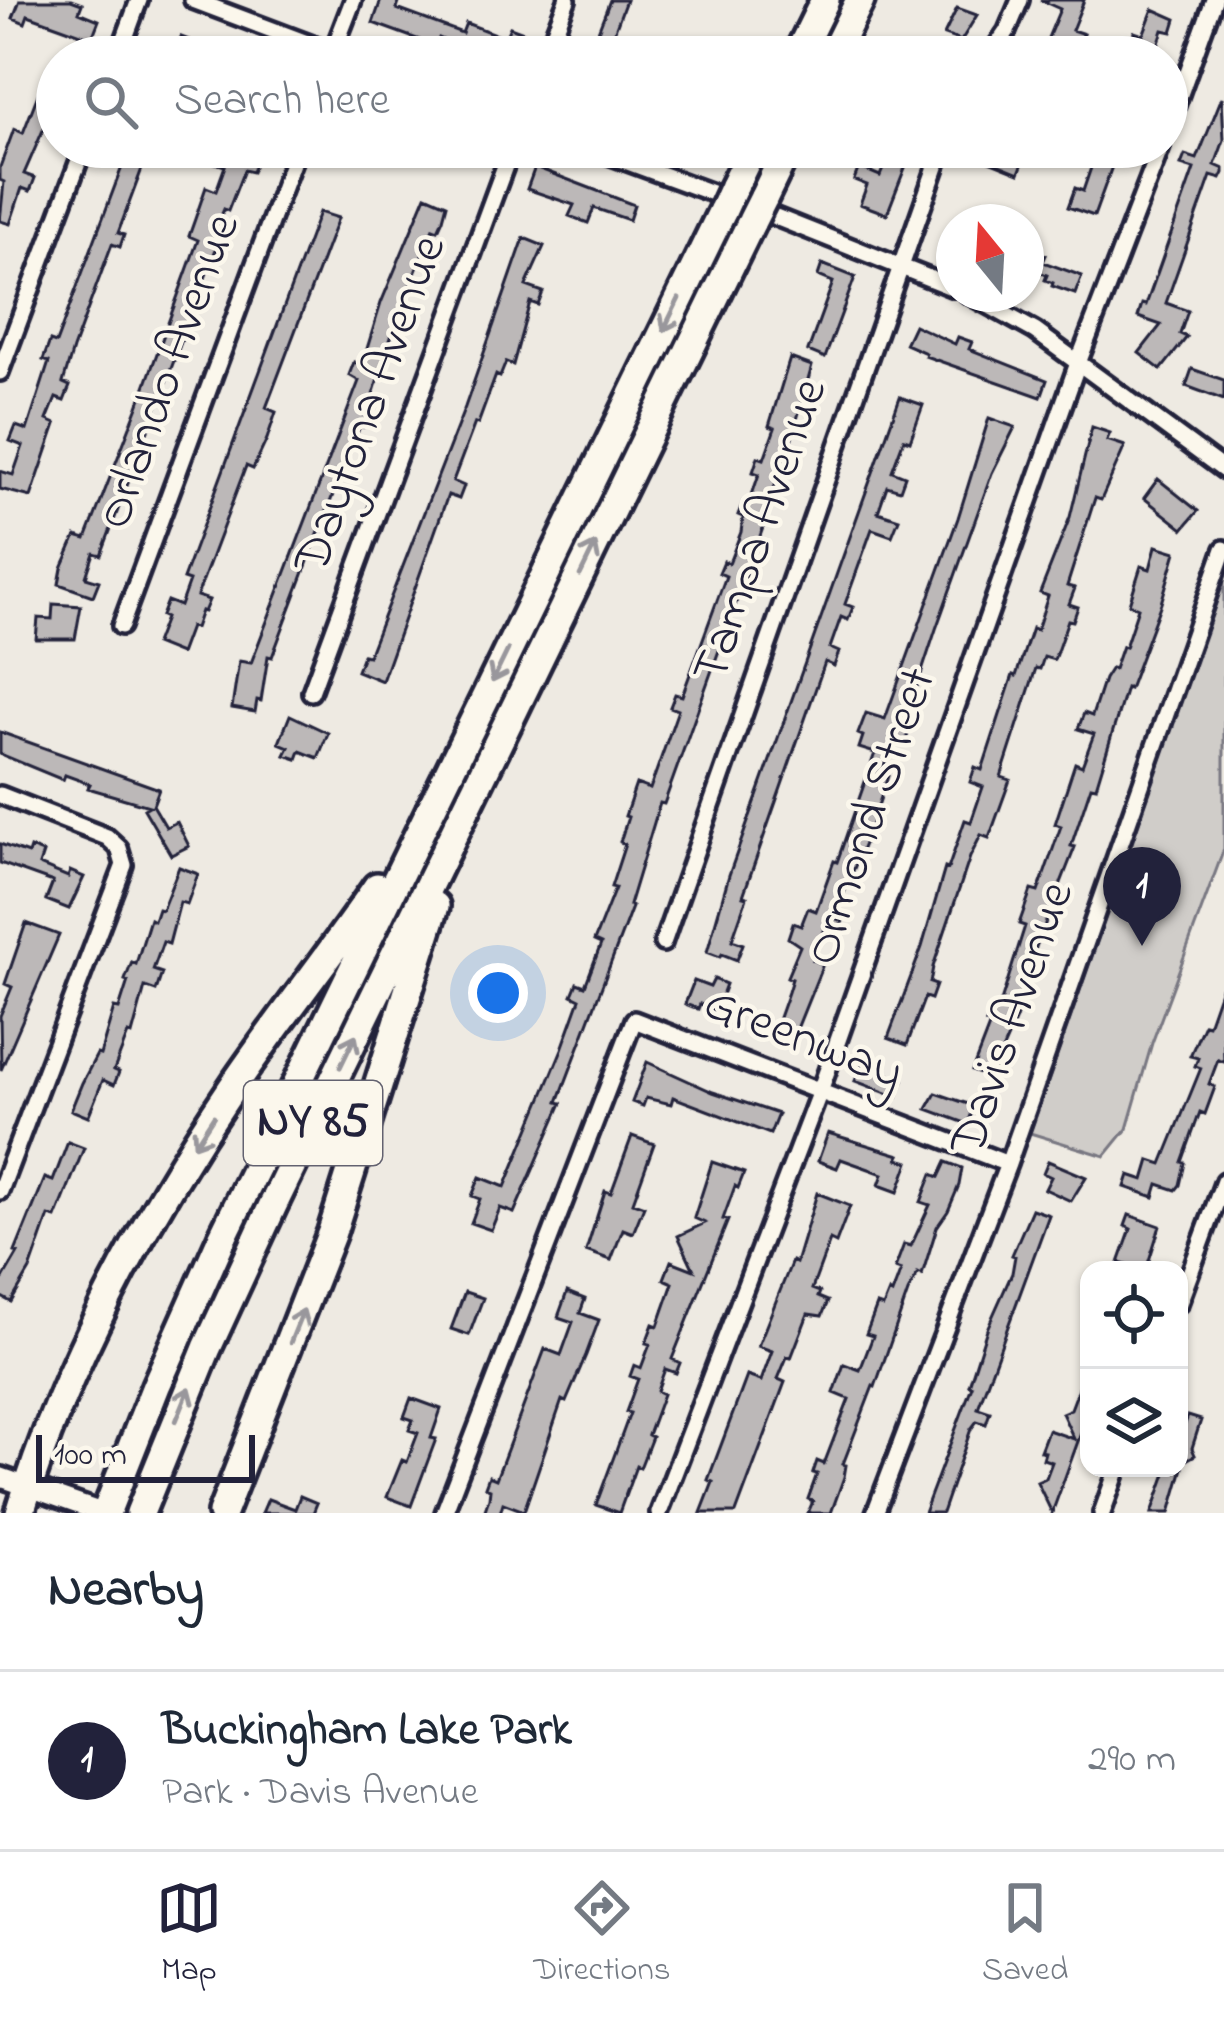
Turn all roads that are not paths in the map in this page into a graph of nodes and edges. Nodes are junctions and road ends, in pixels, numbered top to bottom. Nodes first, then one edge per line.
1 (140, 0) edge
2 (193, 0) edge
3 (353, 0) edge
4 (566, 0) edge
5 (825, 0) edge
6 (860, 0) edge
7 (1020, 0) edge
8 (1214, 0) edge
9 (126, 36) edge
10 (285, 36) edge
11 (342, 36) edge
12 (553, 36) edge
13 (807, 36) edge
14 (842, 36) edge
15 (1004, 36) edge
16 (1188, 72) edge
17 (76, 168) edge
18 (290, 168) edge
19 (504, 168) edge
20 (643, 168) edge
21 (743, 168) edge
22 (778, 168) edge
23 (936, 168) edge
24 (1153, 168) edge
25 (899, 263) junction
26 (936, 280) edge
27 (1003, 312) edge
28 (1078, 363) junction
29 (0, 372) edge
30 (1224, 470) edge
31 (1224, 549) edge
32 (121, 626) dead end
33 (311, 692) dead end
34 (500, 739) junction
35 (457, 756) junction
36 (0, 795) edge
37 (663, 943) dead end
38 (820, 1091) junction
39 (1008, 1163) junction
40 (1224, 1181) edge
41 (0, 1191) edge
42 (1188, 1279) edge
43 (0, 1477) edge
44 (1115, 1477) edge
45 (28, 1485) junction
46 (96, 1510) edge
47 (20, 1513) edge
48 (140, 1513) edge
49 (222, 1513) edge
50 (444, 1513) edge
51 (659, 1513) edge
52 (875, 1513) edge
53 (1102, 1513) edge

1 - 9 street
2 - 10 street
3 - 11 street
4 - 12 street
5 - 13 highway
6 - 14 highway
7 - 15 street
8 - 16 street
17 - 29 street
18 - 32 street, Orlando Avenue
19 - 33 street, Daytona Avenue
20 - 25 street
21 -> 35 highway, NY 85
34 -> 22 highway, NY 85
23 - 25 street, Tampa Avenue
24 - 28 street, Ormond Street
25 - 26 street
25 - 37 street, Tampa Avenue
27 - 28 street
28 - 30 street
28 - 38 street, Ormond Street
31 - 39 street, Davis Avenue
48 -> 34 highway, NY 85
49 -> 34 highway
35 -> 45 highway
35 - 46 highway, NY 85
36 - 41 street
38 - 39 street, Greenway
38 - 50 street, Greenway
38 - 51 street, Ormond Street
39 - 52 street, Davis Avenue
40 - 42 street
43 - 45 street
44 - 53 street
45 - 46 street
45 - 47 highway

